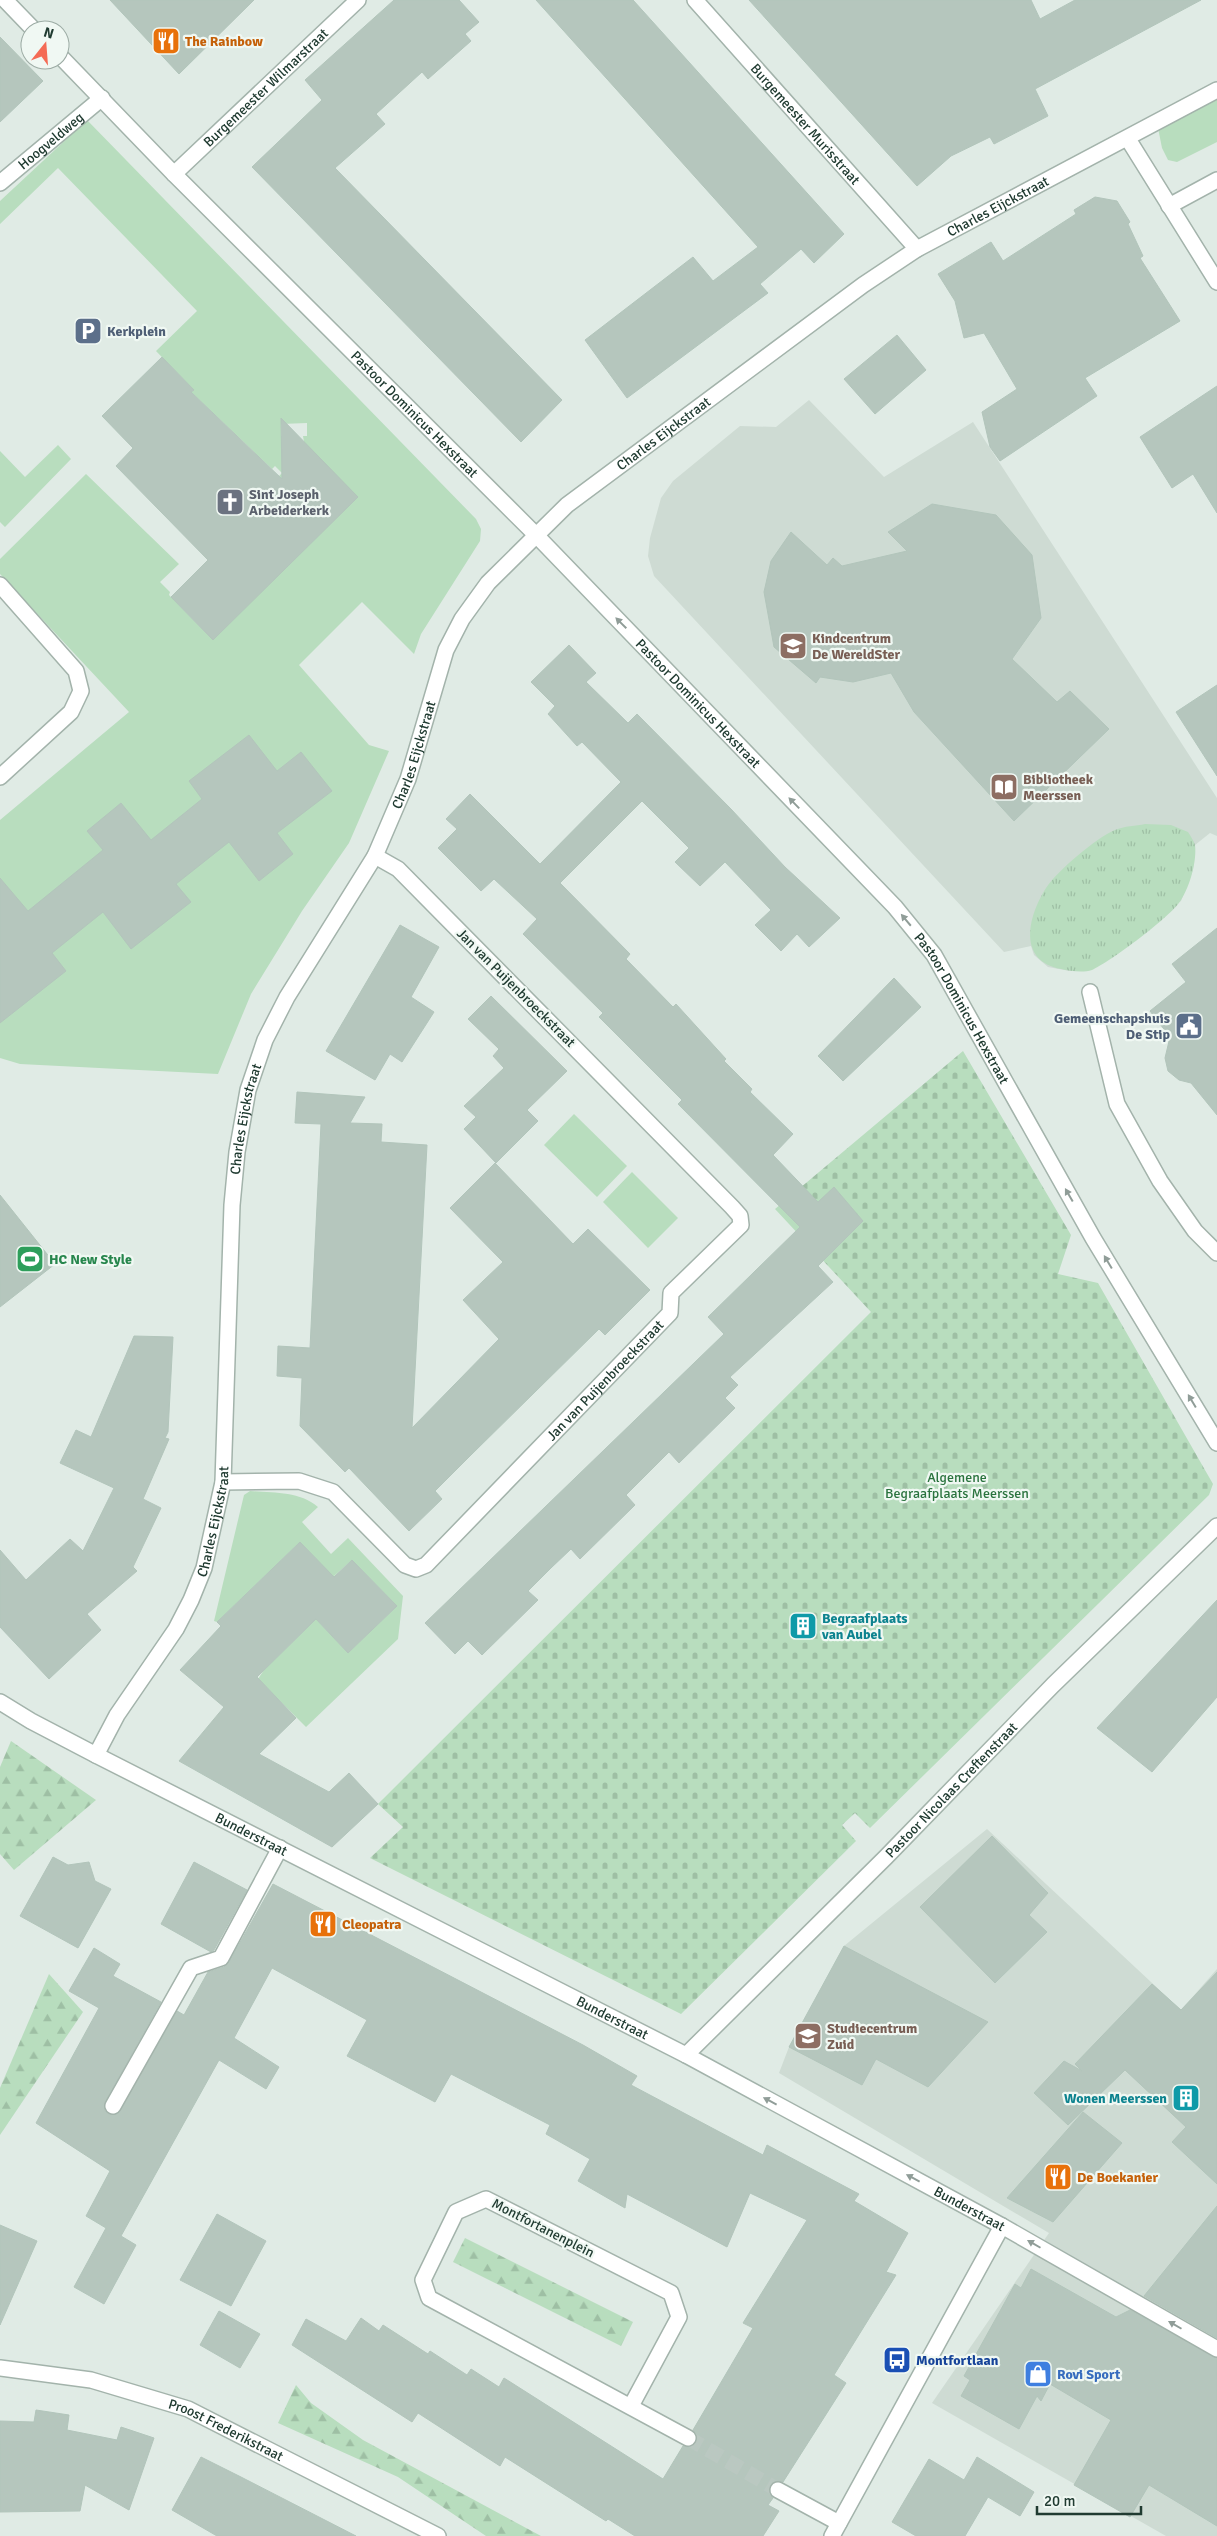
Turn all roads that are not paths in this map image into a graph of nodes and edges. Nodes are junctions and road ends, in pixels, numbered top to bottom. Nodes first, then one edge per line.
1 (5, 0) edge
2 (358, 0) edge
3 (696, 0) edge
4 (24, 20) edge
5 (70, 66) edge
6 (1217, 90) edge
7 (102, 98) junction
8 (1128, 139) junction
9 (174, 174) junction
10 (1217, 180) edge
11 (0, 183) edge
12 (1169, 206) junction
13 (916, 249) junction
14 (1217, 282) edge
15 (536, 535) junction
16 (0, 585) edge
17 (0, 777) edge
18 (375, 856) junction
19 (1090, 992) dead end
20 (1217, 1253) edge
21 (1217, 1443) edge
22 (223, 1482) junction
23 (1217, 1526) edge
24 (0, 1702) edge
25 (96, 1755) junction
26 (280, 1848) junction
27 (686, 2055) junction
28 (113, 2106) dead end
29 (1002, 2226) junction
30 (1217, 2349) edge
31 (0, 2368) edge
32 (631, 2406) junction
33 (688, 2438) tunnel mouth
34 (778, 2490) tunnel mouth
35 (836, 2529) edge
36 (438, 2536) edge

1 - 4 street
2 - 9 street, Burgemeester Wilmarstraat
3 - 13 street, Burgemeester Murisstraat
5 - 7 street, Pastoor Dominicus Hexstraat
6 - 8 street, Charles Eijckstraat
7 - 9 street, Pastoor Dominicus Hexstraat
7 - 11 street, Hoogveldweg
8 - 12 street
8 - 13 street, Charles Eijckstraat
9 - 15 street, Pastoor Dominicus Hexstraat
10 - 12 street
12 - 14 street
13 - 15 street, Charles Eijckstraat
15 - 18 street, Charles Eijckstraat
21 -> 15 street, Pastoor Dominicus Hexstraat
16 - 17 street
18 - 22 street, Charles Eijckstraat
18 - 22 street, Jan van Puijenbroeckstraat
19 - 20 street
22 - 25 street, Charles Eijckstraat
23 - 27 street, Pastoor Nicolaas Creftenstraat
24 - 25 street, Bunderstraat
25 - 26 street, Bunderstraat
26 - 27 street, Bunderstraat
26 - 28 street
29 -> 27 street, Bunderstraat
30 -> 29 street, Bunderstraat
29 - 35 street
31 - 36 street, Proost Frederikstraat
32 - 32 street, Montfortanenplein
32 - 33 street, Montfortanenplein
34 - 35 street

